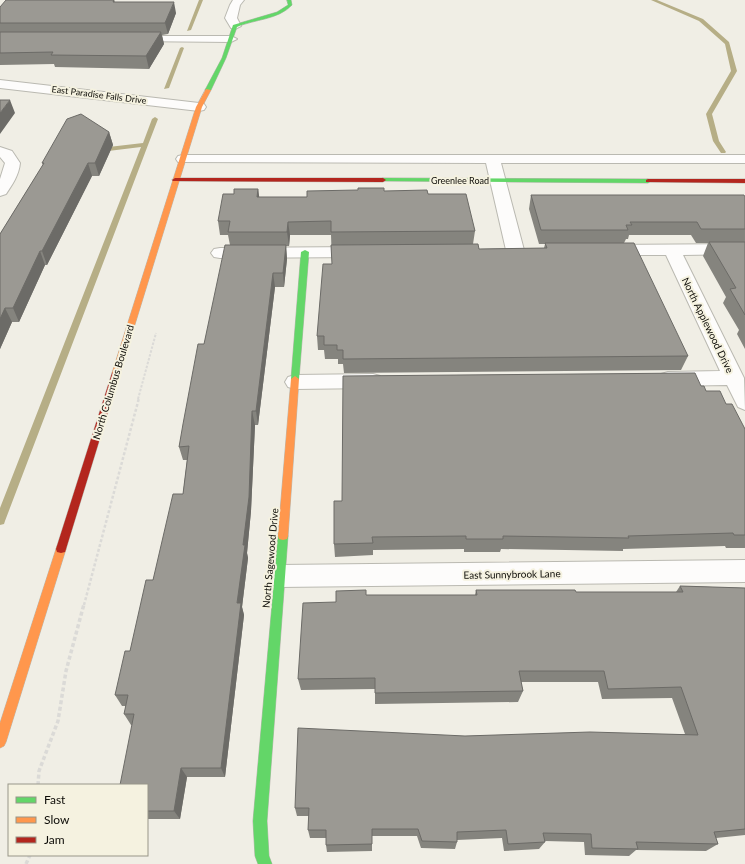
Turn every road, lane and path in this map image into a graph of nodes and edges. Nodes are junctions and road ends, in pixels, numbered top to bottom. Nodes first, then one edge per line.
1 (239, 0) edge
2 (289, 0) edge
3 (235, 26) junction
4 (125, 38) edge
5 (231, 38) junction
6 (0, 84) edge
7 (199, 107) junction
8 (6, 154) edge
9 (183, 158) junction
10 (492, 159) junction
11 (745, 159) edge
12 (176, 180) junction
13 (497, 181) junction
14 (745, 181) edge
15 (0, 191) edge
16 (672, 249) junction
17 (745, 249) edge
18 (515, 250) edge
19 (593, 250) edge
20 (305, 252) junction
21 (375, 252) edge
22 (220, 253) dead end
23 (157, 326) dead end
24 (734, 378) junction
25 (646, 379) edge
26 (390, 381) edge
27 (295, 382) junction
28 (745, 402) edge
29 (745, 571) edge
30 (279, 576) junction
31 (0, 742) edge
32 (38, 784) edge
33 (265, 864) edge

1 - 3 street, North Columbus Boulevard
2 - 3 street
3 - 5 street, North Columbus Boulevard
4 - 5 street
5 - 7 street, North Columbus Boulevard
6 - 7 street, East Paradise Falls Drive
7 - 9 street, North Columbus Boulevard
8 - 15 street
9 - 10 street
9 - 12 street, North Columbus Boulevard
10 - 11 street
10 - 13 street
12 - 13 street, Greenlee Road
12 - 31 street, North Columbus Boulevard
13 - 14 street, Greenlee Road
13 - 18 street
16 - 17 street
16 - 19 street
16 - 24 street, North Applewood Drive
20 - 21 street
20 - 22 street
20 - 27 street, North Sagewood Drive
23 - 32 path
24 - 25 street
24 - 28 street, North Applewood Drive
26 - 27 street
27 - 30 street, North Sagewood Drive
29 - 30 street, East Sunnybrook Lane
30 - 33 street, North Sagewood Drive

